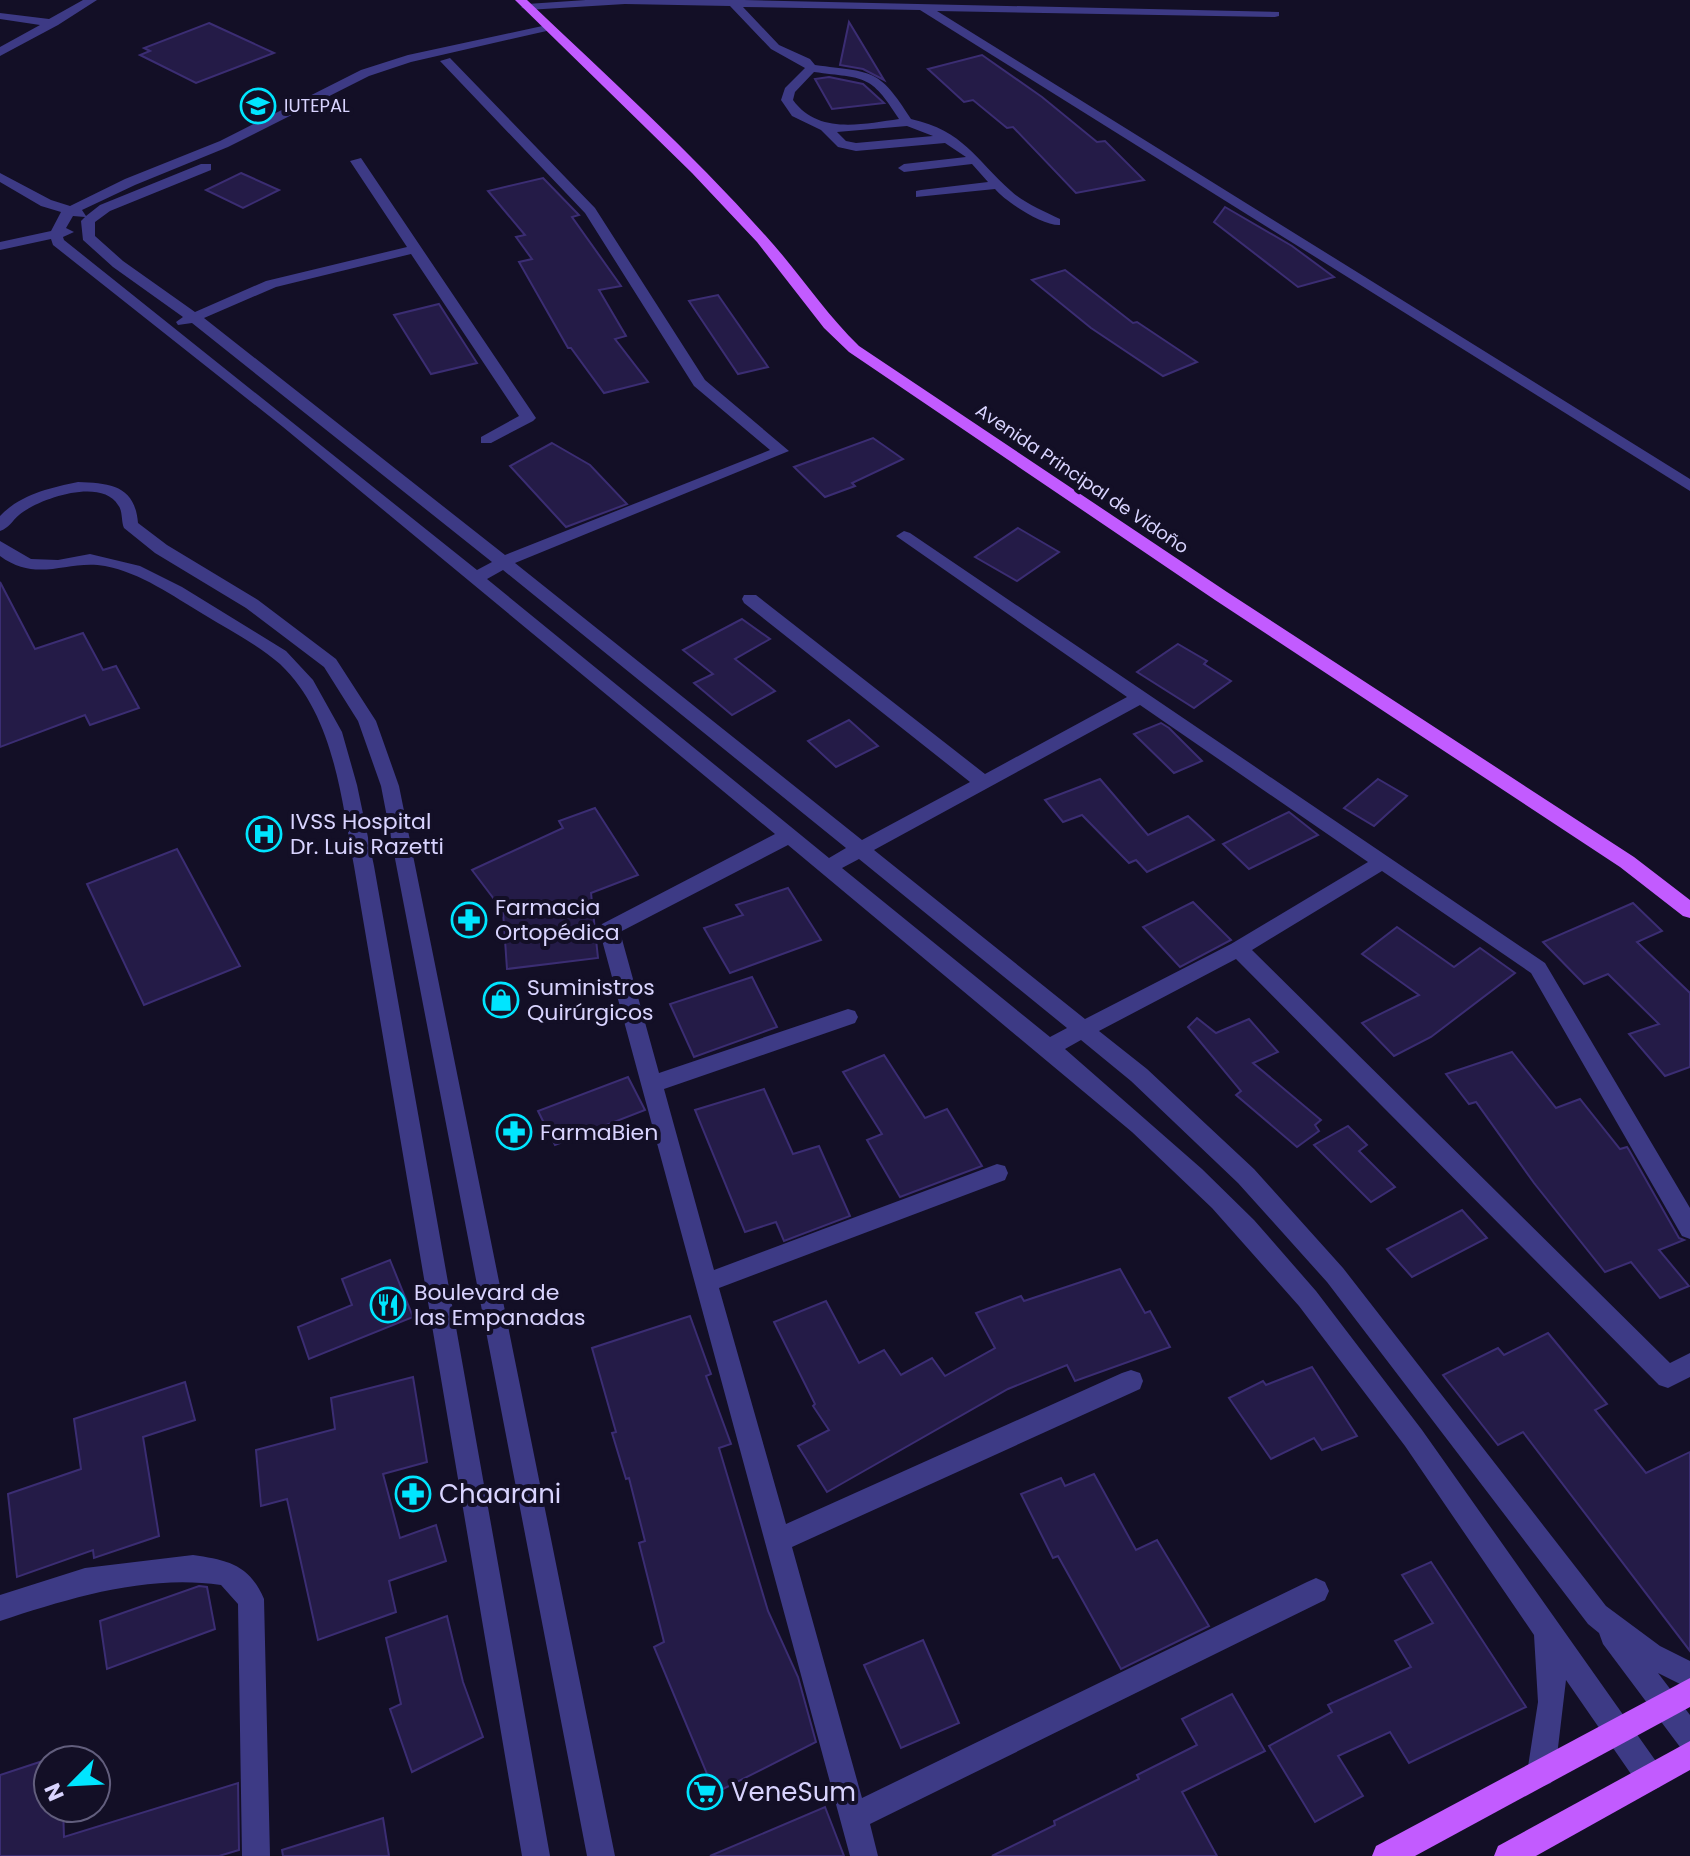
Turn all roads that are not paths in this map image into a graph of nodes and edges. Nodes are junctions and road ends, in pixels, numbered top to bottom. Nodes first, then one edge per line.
1 (91, 0) edge
2 (524, 3) edge
3 (733, 3) junction
4 (1000, 4) edge
5 (923, 7) junction
6 (1275, 14) dead end
7 (0, 16) edge
8 (54, 23) junction
9 (553, 33) junction
10 (0, 52) edge
11 (446, 61) junction
12 (811, 68) junction
13 (907, 122) junction
14 (825, 127) junction
15 (945, 139) junction
16 (976, 160) junction
17 (356, 161) dead end
18 (904, 168) dead end
19 (0, 177) edge
20 (997, 185) junction
21 (921, 194) dead end
22 (68, 212) junction
23 (90, 222) junction
24 (1055, 222) dead end
25 (56, 234) junction
26 (4, 242) edge
27 (415, 249) junction
28 (193, 317) junction
29 (169, 330) junction
30 (486, 440) dead end
31 (1690, 486) edge
32 (0, 526) edge
33 (904, 536) dead end
34 (0, 546) edge
35 (504, 562) junction
36 (476, 578) junction
37 (750, 599) dead end
38 (1141, 697) junction
39 (983, 782) junction
40 (790, 835) junction
41 (860, 848) junction
42 (1382, 862) junction
43 (828, 867) junction
44 (1690, 911) edge
45 (1238, 949) junction
46 (848, 1017) dead end
47 (1084, 1031) junction
48 (1048, 1048) junction
49 (652, 1084) junction
50 (997, 1173) dead end
51 (1690, 1229) edge
52 (706, 1283) junction
53 (1690, 1364) edge
54 (1131, 1381) dead end
55 (777, 1541) junction
56 (1316, 1591) dead end
57 (0, 1608) edge
58 (1597, 1615) junction
59 (1547, 1630) junction
60 (1690, 1675) edge
61 (1678, 1699) edge
62 (1618, 1731) junction
63 (1690, 1737) edge
64 (1690, 1755) edge
65 (1541, 1773) junction
66 (1650, 1777) junction
67 (854, 1817) junction
68 (256, 1856) edge
69 (536, 1856) edge
70 (601, 1856) edge
71 (864, 1856) edge
72 (1386, 1856) edge
73 (1508, 1856) edge

1 - 8 street
2 - 3 street
2 - 9 main road, Avenida Principal de Vidoño
3 - 5 street
3 - 12 street
4 - 5 street
4 - 6 street
5 - 31 street
7 - 8 street
8 - 10 street
9 - 11 street
9 - 22 street
9 - 44 main road, Avenida Principal de Vidoño
11 - 23 street
11 - 35 street
12 - 13 street
12 - 14 street
13 - 14 street
13 - 15 street
14 - 15 street
15 - 16 street
16 - 18 street
16 - 20 street
17 - 27 street
19 - 22 street
20 - 21 street
20 - 24 street
22 - 23 street
22 - 25 street
23 - 25 street
23 - 28 street
25 - 26 street
25 - 29 street
27 - 28 street
27 - 30 street
28 - 29 street
28 - 35 street
29 - 36 street
32 - 70 street
33 - 38 street
34 - 69 street
35 - 36 street
35 - 41 street
36 - 40 street
37 - 39 street
38 - 39 street
38 - 42 street
39 - 41 street
40 - 43 street
40 - 49 street
41 - 43 street
41 - 47 street
42 - 45 street
42 - 51 street
43 - 48 street
45 - 47 street
45 - 53 street
46 - 49 street
47 - 48 street
47 - 58 street
48 - 59 street
49 - 52 street
50 - 52 street
52 - 55 street
54 - 55 street
55 - 67 street
56 - 67 street
57 - 68 street
58 - 60 street
58 - 61 street
59 - 62 street
59 - 65 street
61 - 62 main road
61 - 63 street
62 - 65 main road
62 - 66 street
64 - 66 main road
65 - 72 main road
66 - 73 main road
67 - 71 street

